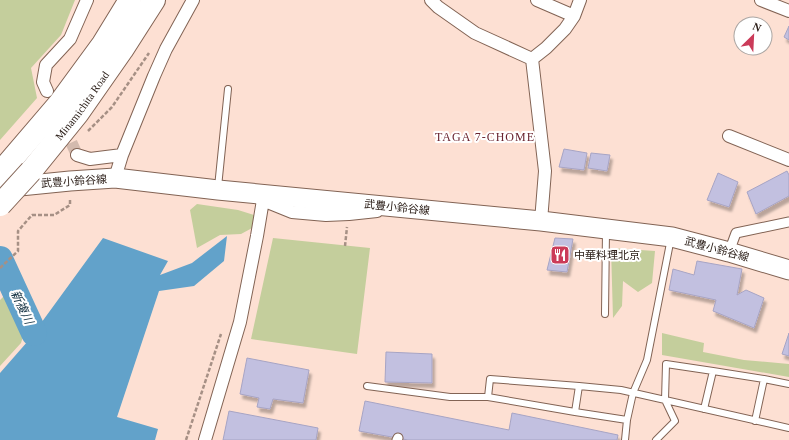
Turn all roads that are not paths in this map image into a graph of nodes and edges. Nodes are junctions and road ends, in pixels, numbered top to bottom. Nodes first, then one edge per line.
1 (87, 0) edge
2 (130, 0) edge
3 (154, 0) edge
4 (193, 0) edge
5 (431, 0) edge
6 (537, 0) edge
7 (580, 0) edge
8 (761, 0) edge
9 (789, 11) edge
10 (574, 16) junction
11 (532, 59) junction
12 (228, 89) dead end
13 (47, 91) dead end
14 (729, 136) dead end
15 (77, 155) dead end
16 (122, 155) junction
17 (789, 160) edge
18 (6, 167) edge
19 (115, 178) junction
20 (0, 188) edge
21 (218, 190) junction
22 (263, 197) junction
23 (0, 205) edge
24 (402, 208) junction
25 (541, 221) junction
26 (789, 222) edge
27 (606, 229) junction
28 (672, 237) junction
29 (729, 252) junction
30 (789, 270) edge
31 (605, 314) dead end
32 (713, 371) junction
33 (764, 379) junction
34 (789, 384) edge
35 (367, 386) dead end
36 (579, 386) junction
37 (634, 393) junction
38 (488, 397) junction
39 (665, 400) junction
40 (704, 409) junction
41 (575, 412) junction
42 (627, 420) junction
43 (755, 420) junction
44 (789, 428) edge
45 (205, 440) edge
46 (625, 440) edge
47 (656, 440) edge

1 - 13 street
2 - 18 highway, Minamichita Road
3 - 23 highway, Minamichita Road, bridge
4 - 16 street
5 - 11 street
6 - 10 street
7 - 10 street
8 - 9 street
10 - 11 street
11 - 25 street
12 - 21 lane
14 - 17 street
15 - 16 street
16 - 19 street
19 - 20 main road, 武豊小鈴谷線
19 - 21 main road, 武豊小鈴谷線
21 - 22 main road, 武豊小鈴谷線
22 - 24 main road, 武豊小鈴谷線
22 - 24 street
22 - 45 street
24 - 25 main road, 武豊小鈴谷線
25 - 27 main road, 武豊小鈴谷線
26 - 29 street
27 - 28 main road, 武豊小鈴谷線
27 - 31 lane
28 - 29 main road, 武豊小鈴谷線
28 - 37 lane
29 - 30 main road, 武豊小鈴谷線
32 - 33 lane
32 - 39 lane
32 - 40 lane
33 - 34 lane
33 - 43 lane
35 - 38 lane
36 - 37 lane
36 - 38 lane
36 - 41 lane
37 - 39 lane
37 - 42 lane
38 - 41 lane
39 - 40 lane
39 - 47 lane
40 - 43 lane
41 - 42 lane
42 - 46 lane
43 - 44 lane

